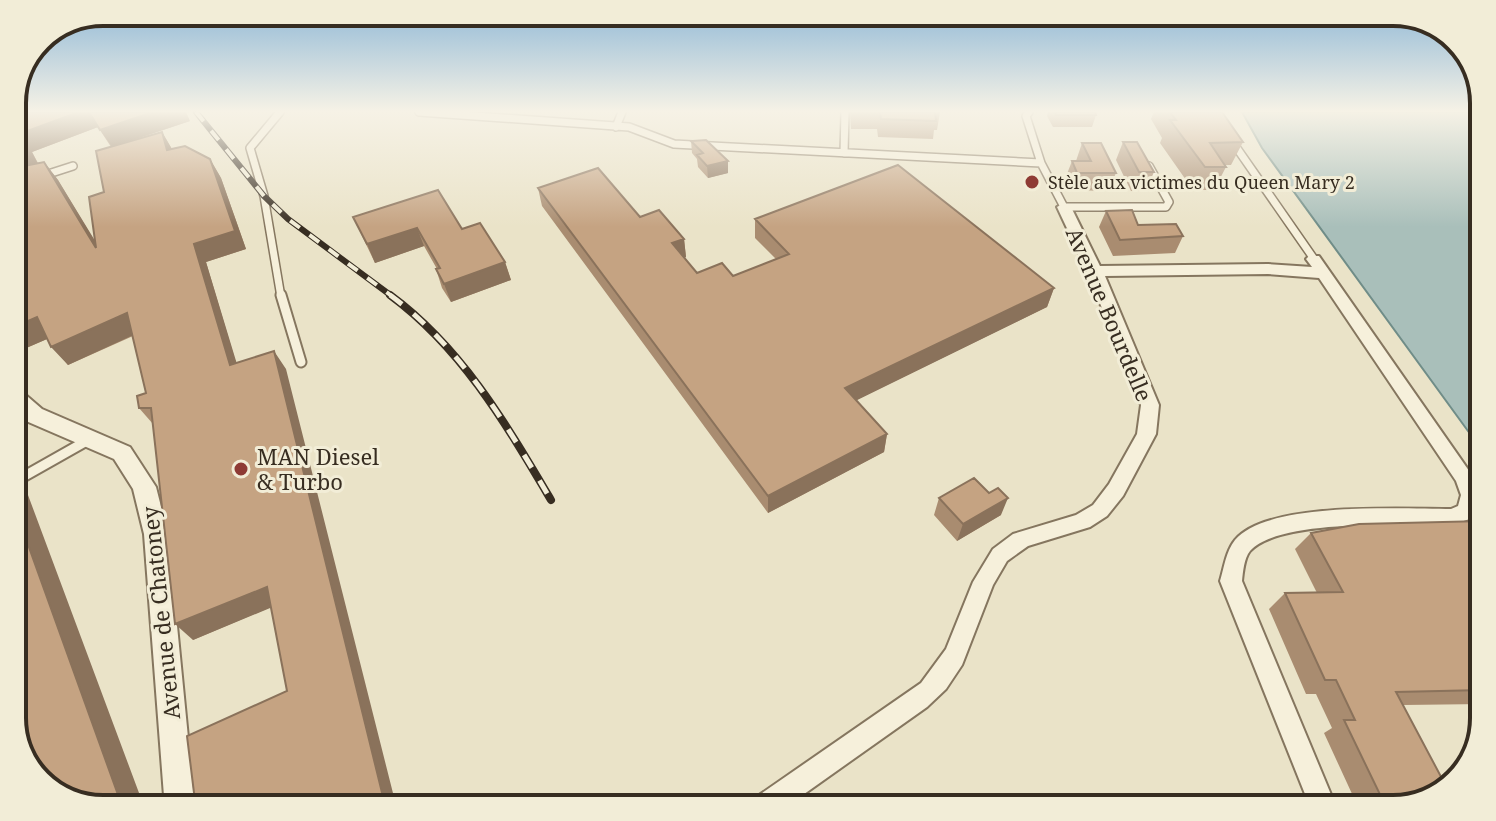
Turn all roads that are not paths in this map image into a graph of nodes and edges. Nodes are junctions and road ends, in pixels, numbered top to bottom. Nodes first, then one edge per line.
1 (251, 150) edge
2 (793, 150) edge
3 (1037, 150) edge
4 (1238, 150) edge
5 (844, 153) joint
6 (1141, 154) edge
7 (1041, 163) junction
8 (73, 166) dead end
9 (37, 178) edge
10 (1064, 207) junction
11 (1318, 266) junction
12 (1095, 271) junction
13 (301, 362) dead end
14 (26, 408) edge
15 (90, 439) junction
16 (26, 475) edge
17 (1470, 493) edge
18 (1470, 506) edge
19 (179, 795) edge
20 (781, 795) edge
21 (1318, 795) edge

1 - 13 lane
2 - 5 lane
3 - 7 lane
4 - 11 lane
5 - 7 lane
6 - 10 lane
7 - 10 lane
8 - 9 lane
10 - 12 street, Avenue Bourdelle
11 - 12 street
11 - 17 street
12 - 20 street, Avenue Bourdelle
14 - 15 street, Avenue de Chatoney
15 - 16 lane
15 - 19 street, Avenue de Chatoney
18 - 21 street

